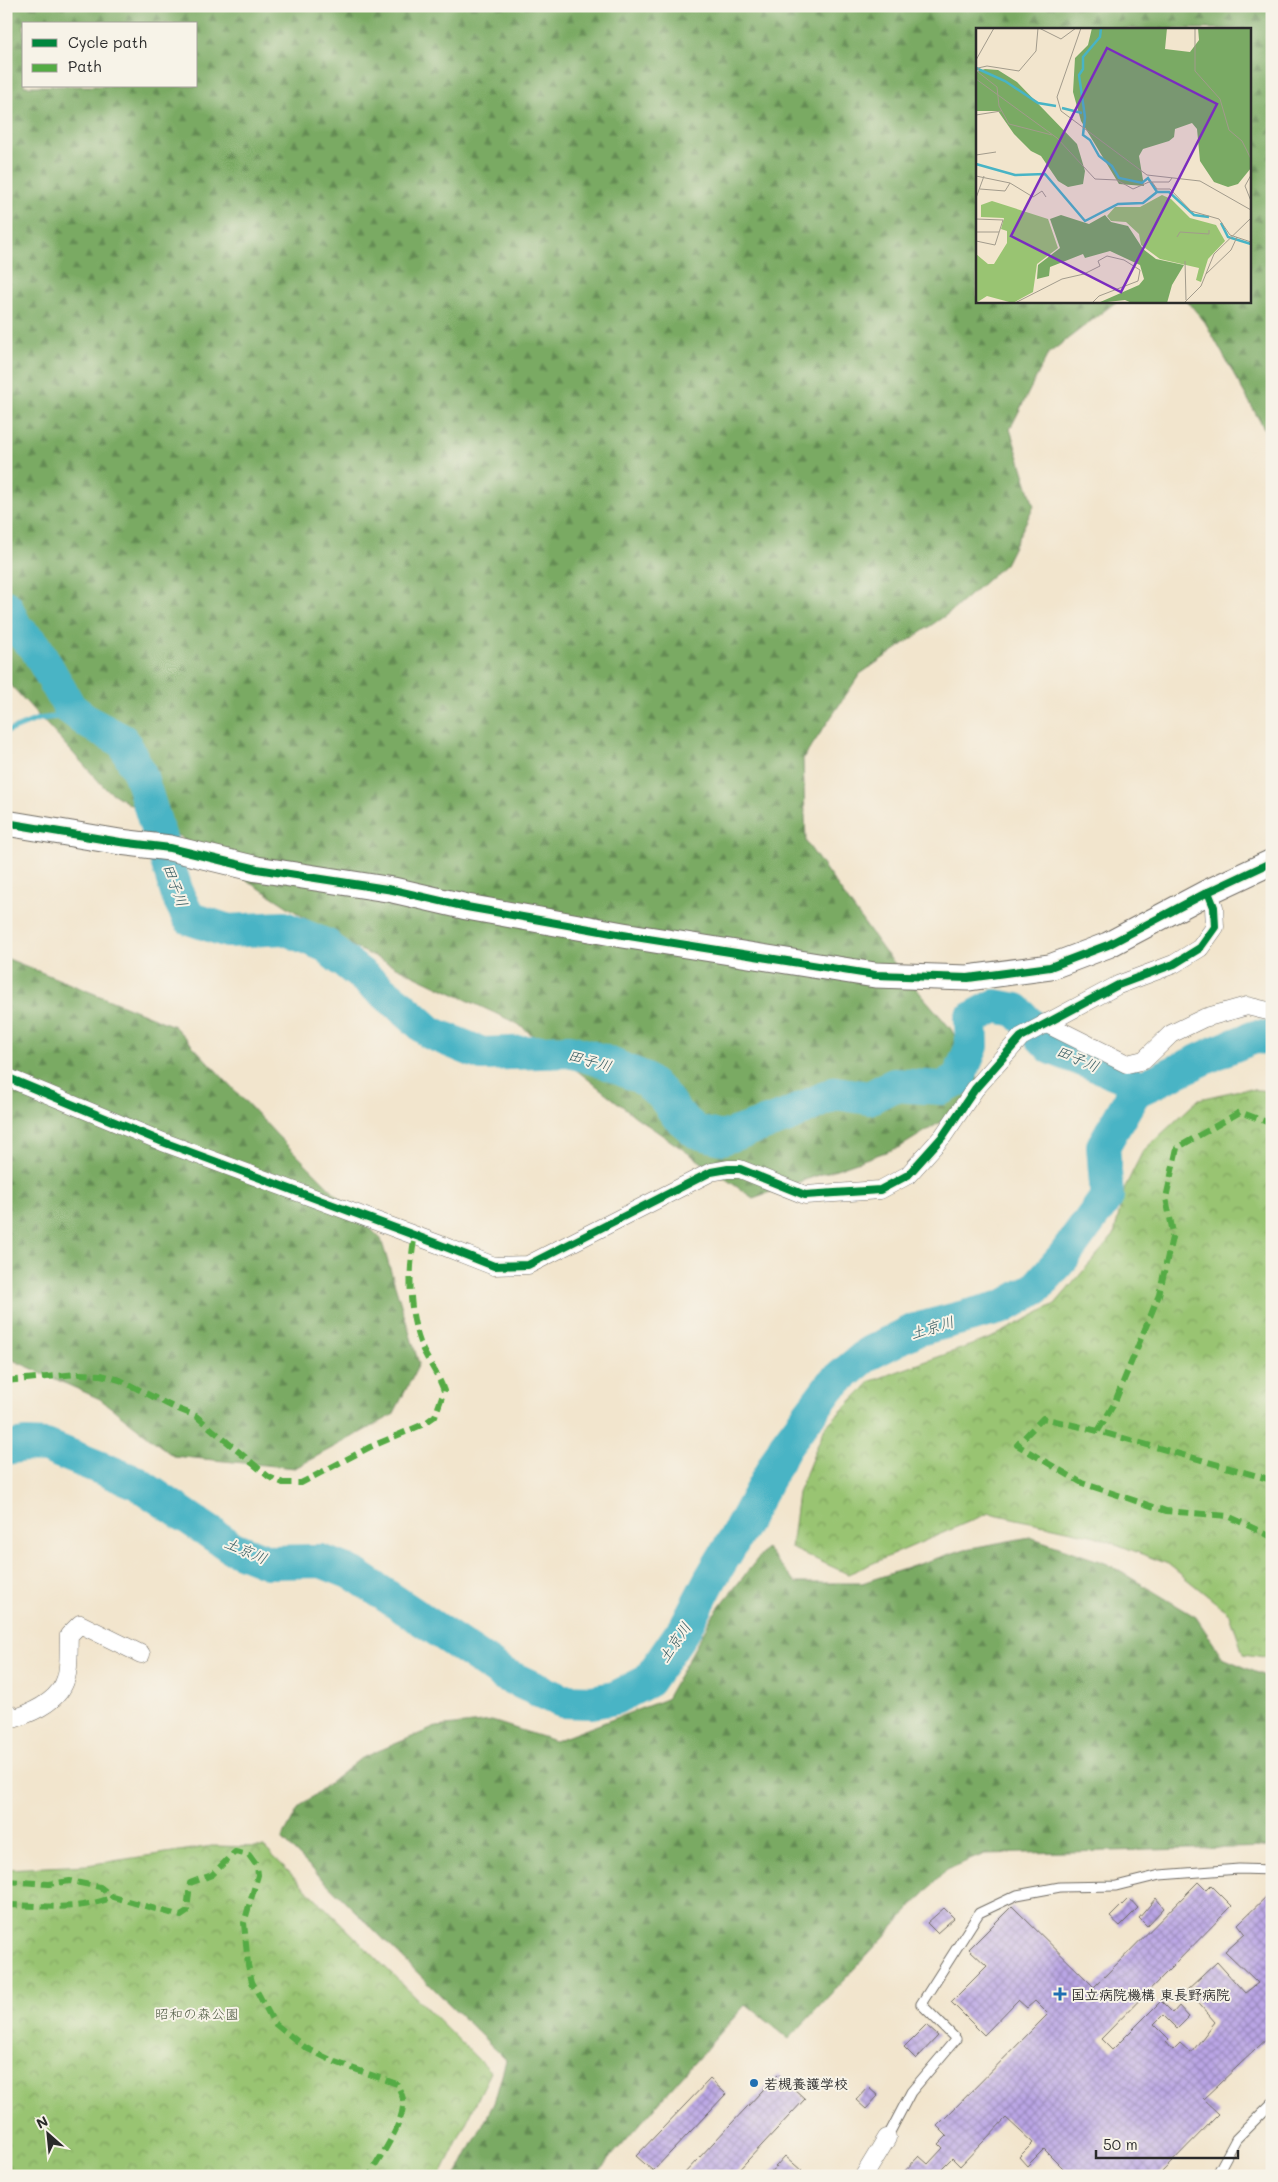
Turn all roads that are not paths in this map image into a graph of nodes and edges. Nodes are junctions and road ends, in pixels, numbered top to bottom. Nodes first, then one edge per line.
1 (6, 823) edge
2 (1272, 862) edge
3 (1208, 892) junction
4 (1272, 1012) edge
5 (1042, 1024) junction
6 (6, 1078) edge
7 (141, 1654) dead end
8 (6, 1712) edge
9 (1272, 1870) edge
10 (1272, 2103) edge
11 (886, 2138) joint
12 (864, 2176) edge
13 (1216, 2176) edge

1 - 3 street
2 - 3 street
3 - 5 street
4 - 5 street
5 - 6 street
7 - 8 street
9 - 11 lane
10 - 13 lane
11 - 12 street

